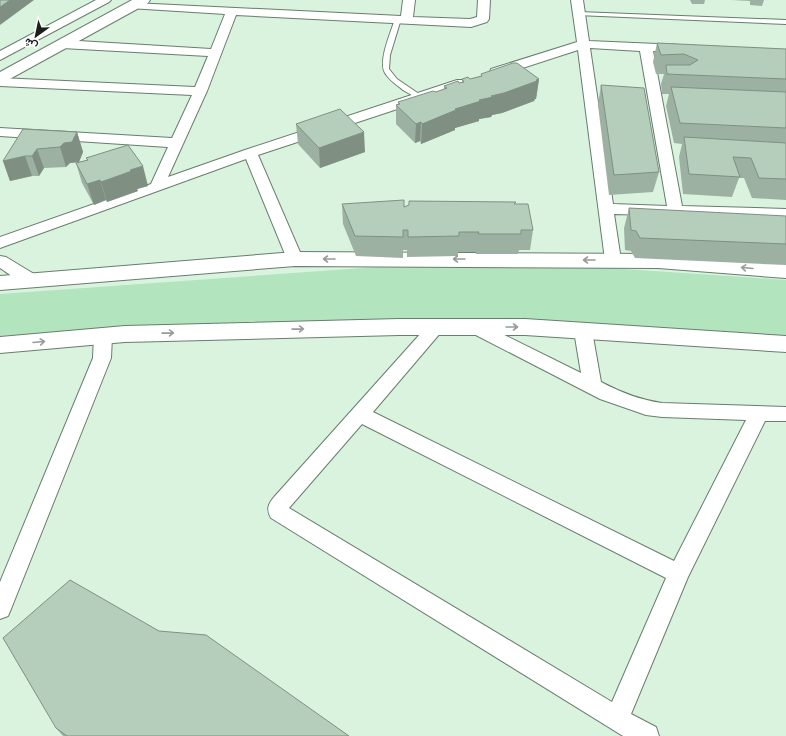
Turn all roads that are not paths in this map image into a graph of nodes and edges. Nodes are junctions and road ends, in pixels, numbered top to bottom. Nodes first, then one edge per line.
1 (105, 0) edge
2 (409, 0) edge
3 (484, 0) edge
4 (577, 0) edge
5 (138, 3) edge
6 (232, 11) junction
7 (579, 14) junction
8 (402, 19) junction
9 (786, 22) edge
10 (62, 44) junction
11 (583, 44) junction
12 (646, 47) junction
13 (693, 49) edge
14 (214, 53) junction
15 (0, 56) edge
16 (487, 75) edge
17 (0, 78) edge
18 (472, 80) edge
19 (0, 82) edge
20 (200, 91) junction
21 (420, 97) junction
22 (655, 100) junction
23 (671, 101) edge
24 (0, 132) edge
25 (177, 143) junction
26 (664, 148) junction
27 (678, 148) edge
28 (250, 153) junction
29 (157, 186) junction
30 (606, 209) junction
31 (675, 210) junction
32 (786, 214) edge
33 (0, 243) edge
34 (295, 259) junction
35 (613, 260) junction
36 (0, 261) edge
37 (786, 271) edge
38 (33, 281) junction
39 (0, 283) edge
40 (436, 327) junction
41 (474, 327) junction
42 (583, 331) junction
43 (103, 336) junction
44 (786, 344) edge
45 (0, 345) edge
46 (592, 386) junction
47 (760, 412) junction
48 (360, 414) junction
49 (786, 414) edge
50 (679, 574) junction
51 (0, 609) edge
52 (617, 719) junction
53 (647, 736) edge

1 - 15 street
2 - 8 street
3 - 8 street
4 - 7 street
5 - 6 street
5 - 10 street
6 - 8 street
6 - 14 street
7 - 9 lane
7 - 11 street
8 - 21 lane
10 - 14 street
10 - 17 street
11 - 12 street
11 - 16 street
11 - 30 street
12 - 13 street
12 - 22 street
14 - 20 street
18 - 21 street
19 - 20 street
20 - 25 street
21 - 28 street
22 - 23 street
22 - 26 street
24 - 25 street
25 - 29 street
26 - 27 street
26 - 31 street
28 - 29 street
28 - 34 street
29 - 33 street
30 - 31 street
30 - 35 street
31 - 32 street
35 -> 34 street
34 - 38 street
37 -> 35 street
36 - 38 street
38 - 39 street
40 - 41 street
43 -> 40 street
40 - 48 street
41 -> 42 street
41 - 46 street
42 - 44 street
42 - 46 street
45 -> 43 street
43 - 51 street
46 - 47 street
47 - 49 street
47 - 50 street
48 - 50 street
48 - 52 street
50 - 52 street
52 - 53 street

